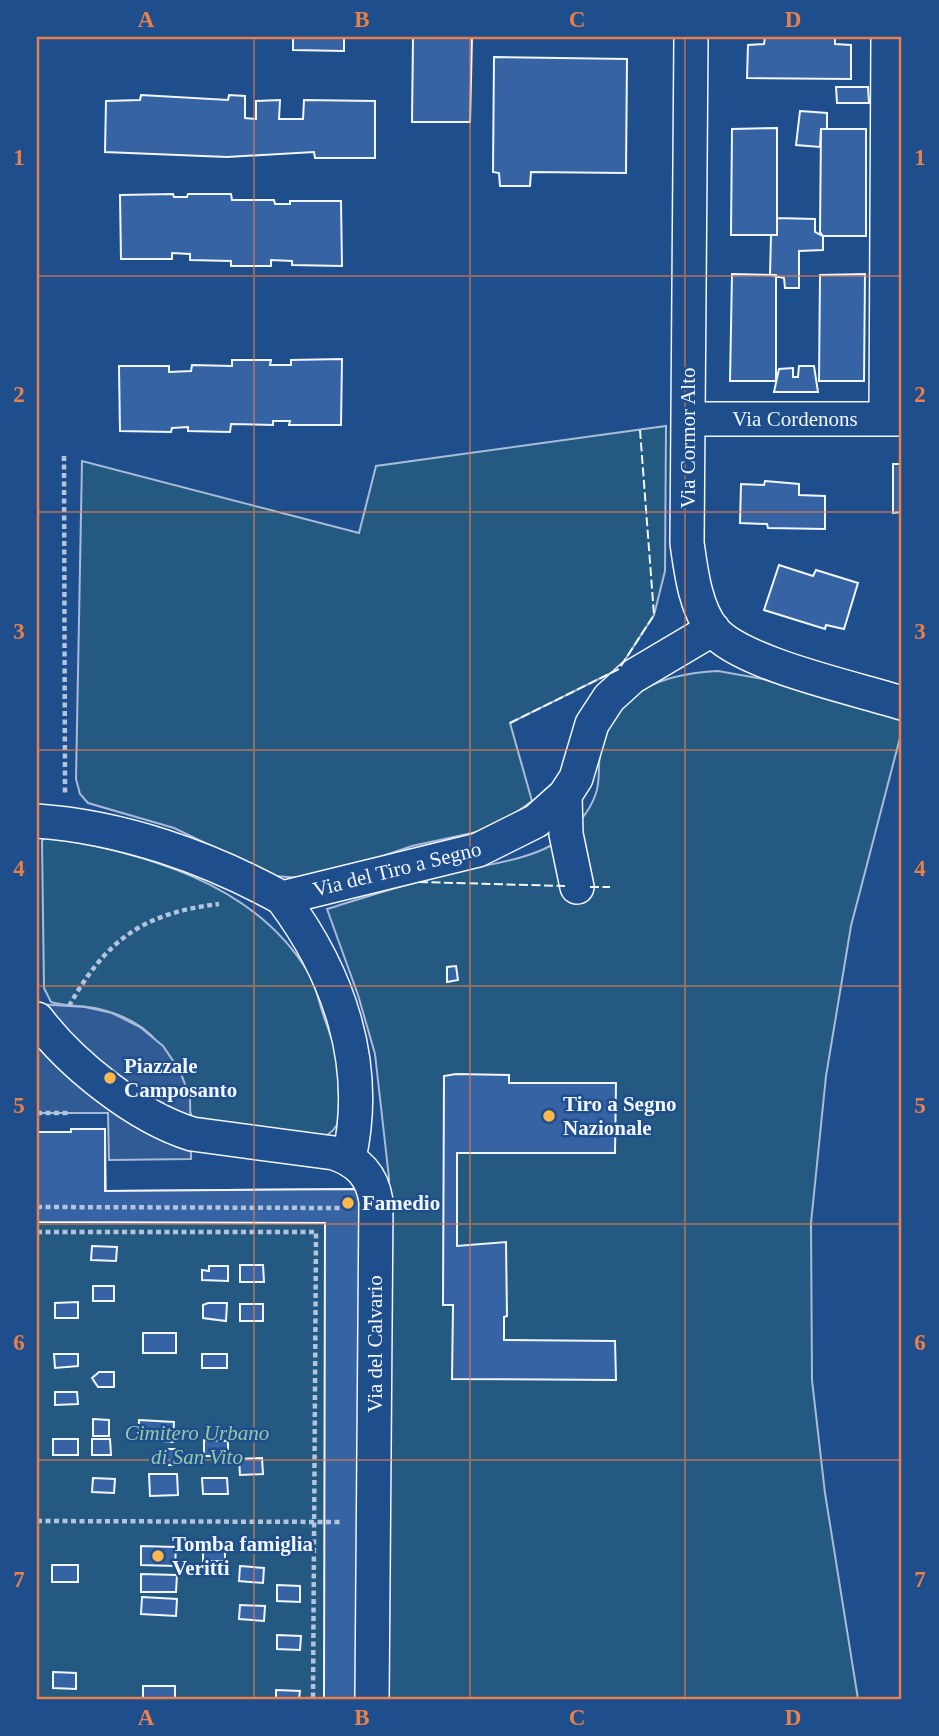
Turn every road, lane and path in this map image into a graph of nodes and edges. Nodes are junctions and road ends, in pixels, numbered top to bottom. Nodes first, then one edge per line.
1 (691, 37) edge
2 (888, 37) edge
3 (688, 419) junction
4 (894, 419) edge
5 (64, 456) dead end
6 (713, 629) junction
7 (902, 703) edge
8 (565, 795) junction
9 (51, 822) edge
10 (577, 887) dead end
11 (282, 898) junction
12 (229, 903) dead end
13 (69, 1006) dead end
14 (37, 1019) edge
15 (37, 1113) edge
16 (68, 1113) dead end
17 (349, 1158) junction
18 (37, 1207) edge
19 (343, 1221) dead end
20 (37, 1231) edge
21 (341, 1508) dead end
22 (37, 1521) edge
23 (314, 1521) junction
24 (341, 1522) junction
25 (341, 1535) dead end
26 (313, 1699) edge
27 (372, 1699) edge

1 - 3 street, Via Cormor Alto
2 - 4 street
3 - 4 street, Via Cordenons
3 - 6 street, Via Cormor Alto
5 - 9 path
6 - 7 street
6 - 8 street, Via del Tiro a Segno
8 - 10 street
8 - 11 street, Via del Tiro a Segno
9 - 11 street
11 - 17 street
12 - 13 path
14 - 17 street
15 - 16 path
17 - 27 street, Via del Calvario
18 - 19 path
20 - 23 path
21 - 24 path
22 - 23 path
23 - 24 path
23 - 26 path
24 - 25 path

